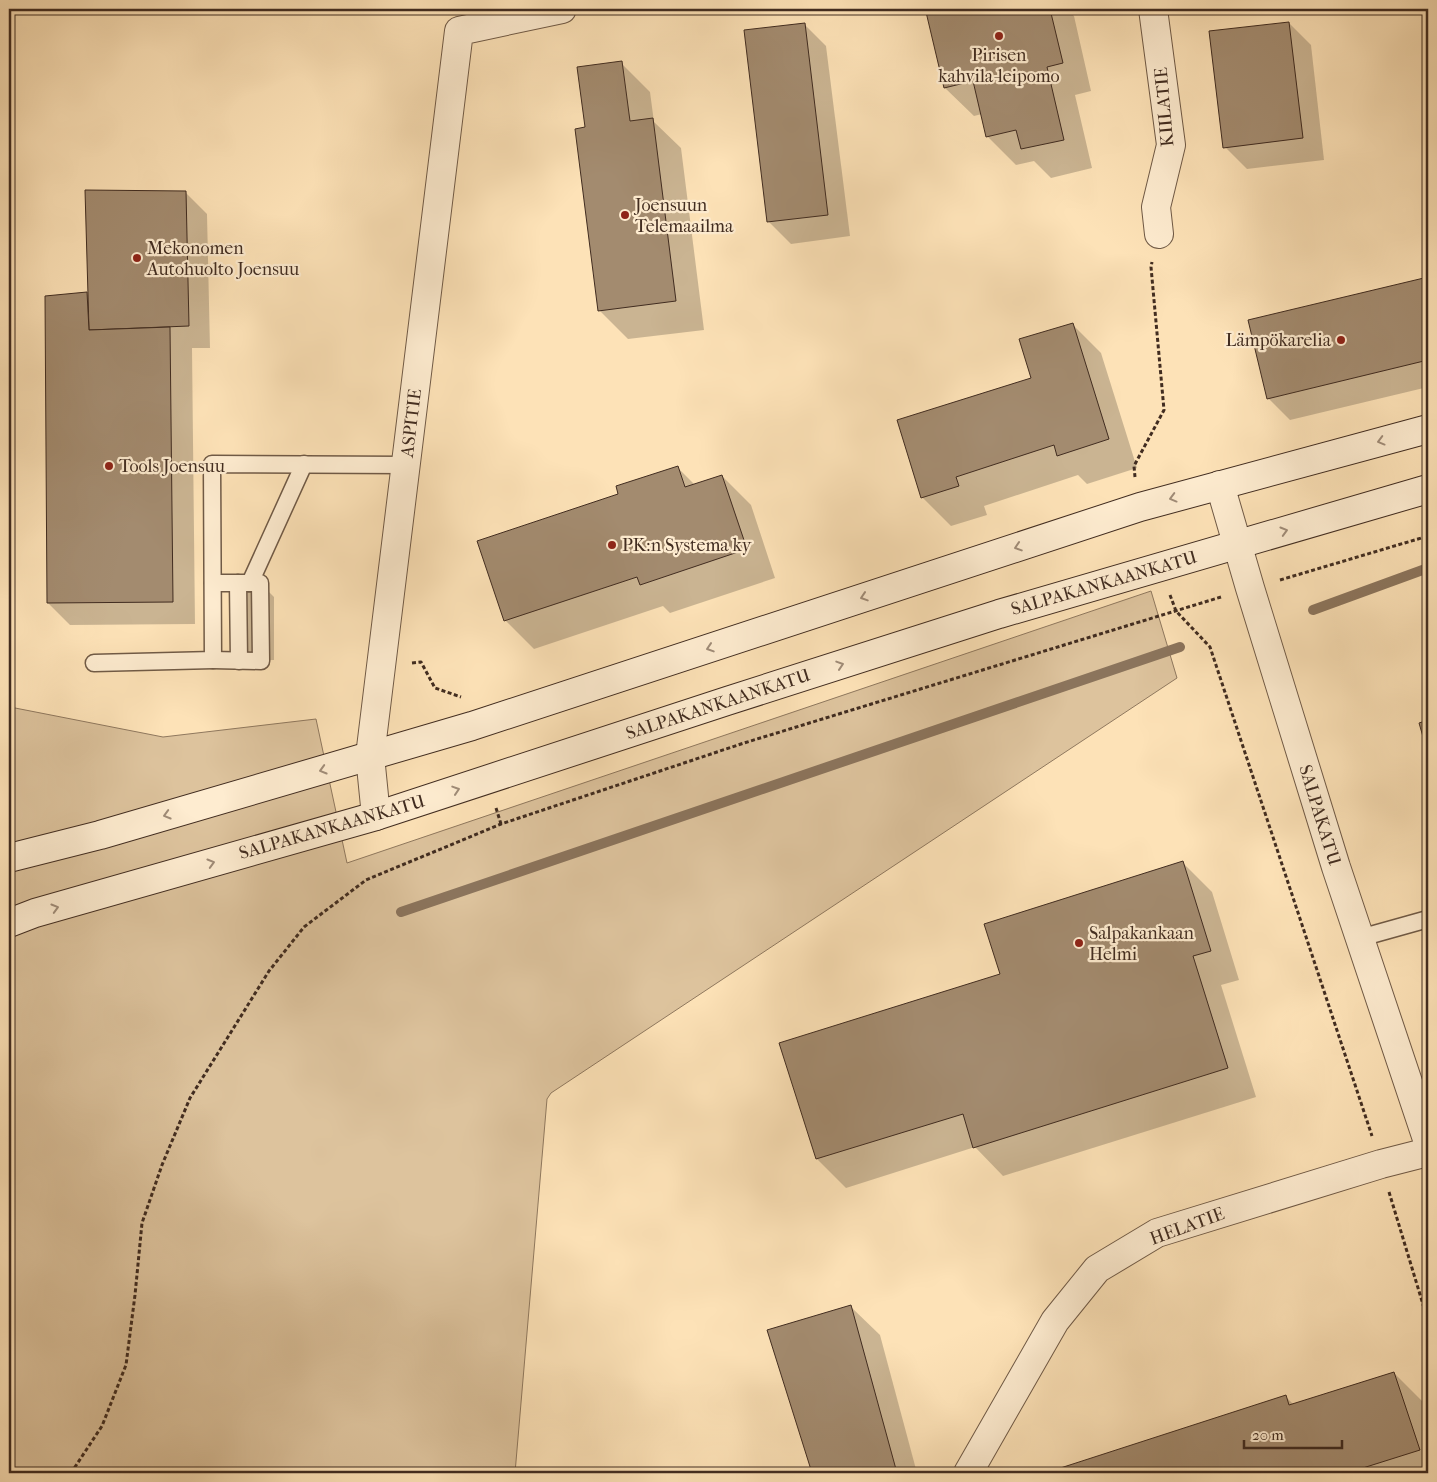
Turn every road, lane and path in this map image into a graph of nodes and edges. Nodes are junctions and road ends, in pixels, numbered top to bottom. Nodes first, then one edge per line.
1 (562, 9) edge
2 (1153, 9) edge
3 (459, 20) edge
4 (1159, 234) joint
5 (1428, 429) edge
6 (304, 464) junction
7 (406, 466) junction
8 (1220, 485) junction
9 (1428, 489) edge
10 (1140, 507) junction
11 (1428, 536) edge
12 (1238, 544) junction
13 (1158, 567) junction
14 (213, 583) junction
15 (244, 583) junction
16 (1250, 588) junction
17 (1176, 611) junction
18 (213, 660) junction
19 (239, 661) junction
20 (94, 664) dead end
21 (370, 756) junction
22 (376, 816) junction
23 (9, 858) edge
24 (1428, 919) edge
25 (9, 923) edge
26 (1360, 938) junction
27 (1428, 1142) edge
28 (1428, 1152) edge
29 (1381, 1164) junction
30 (1428, 1320) edge
31 (71, 1473) edge
32 (968, 1473) edge

1 - 3 main road, ASPITIE
2 - 4 main road, KIILATIE
3 - 7 main road, ASPITIE
4 - 10 path
5 -> 8 main road
6 - 7 lane
6 - 14 lane
6 - 15 lane
7 - 21 main road, ASPITIE
8 -> 10 main road
8 - 12 main road, SALPAKATU
12 -> 9 main road, SALPAKANKAANKATU
10 -> 21 main road
11 - 16 path
12 - 13 main road, SALPAKANKAANKATU
12 - 16 main road, SALPAKATU
13 - 17 path
22 -> 13 main road, SALPAKANKAANKATU
14 - 15 lane
14 - 18 lane
15 - 19 lane
15 - 19 lane
16 - 17 path
16 - 26 main road, SALPAKATU
17 - 29 path
17 - 31 path
18 - 19 lane
18 - 20 lane
21 - 22 main road, ASPITIE
21 -> 23 main road
25 -> 22 main road, SALPAKANKAANKATU
24 - 26 lane
26 - 27 main road, SALPAKATU
28 - 29 main road, HELATIE
29 - 30 path
29 - 32 main road, HELATIE

